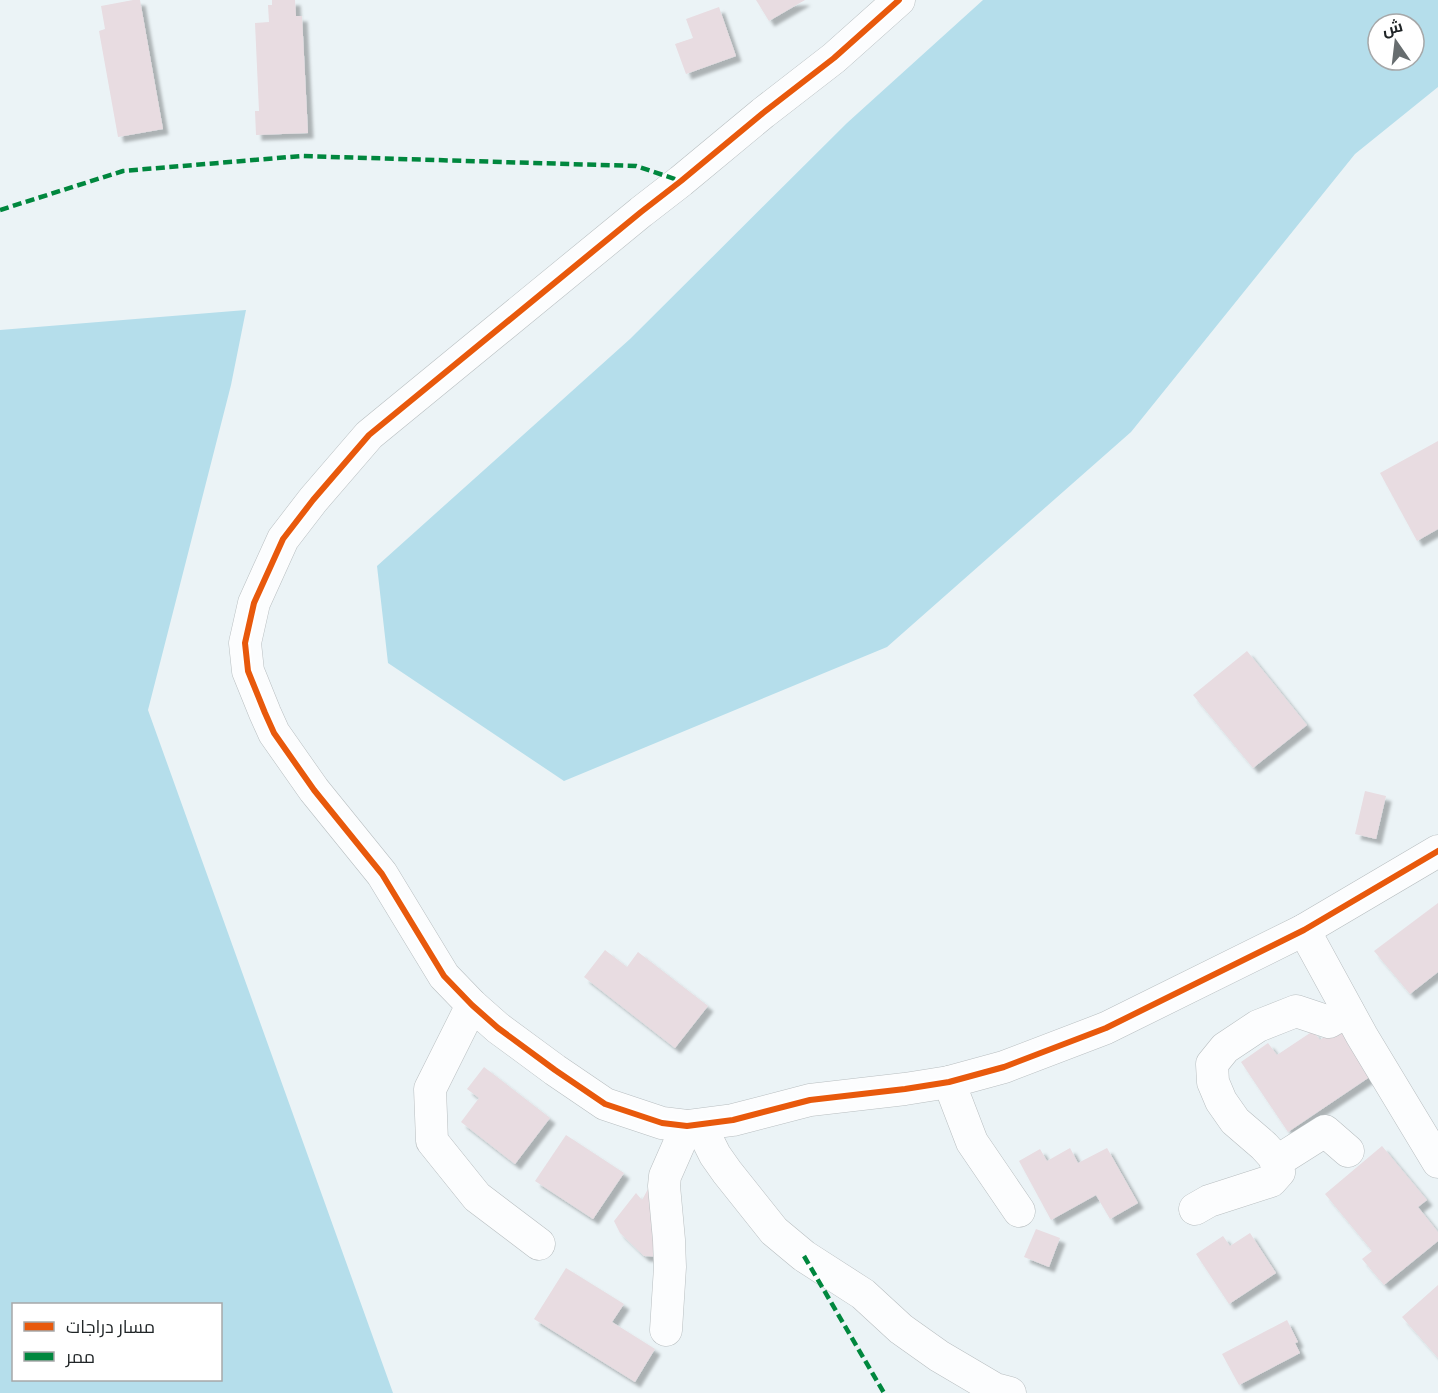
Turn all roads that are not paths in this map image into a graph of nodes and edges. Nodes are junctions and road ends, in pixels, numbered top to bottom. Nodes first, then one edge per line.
1 (899, 0) edge
2 (1438, 851) edge
3 (1304, 930) junction
4 (472, 1005) junction
5 (1348, 1011) junction
6 (949, 1082) junction
7 (694, 1126) junction
8 (1348, 1151) dead end
9 (1276, 1162) junction
10 (1438, 1162) edge
11 (1195, 1209) dead end
12 (1019, 1211) dead end
13 (538, 1244) dead end
14 (666, 1330) dead end
15 (1010, 1393) edge

1 - 4 street
2 - 3 street
3 - 5 street
3 - 6 street
4 - 7 street
4 - 13 street
5 - 9 street
5 - 10 street
6 - 7 street
6 - 12 street
7 - 14 street
7 - 15 street
8 - 9 street
9 - 11 street

